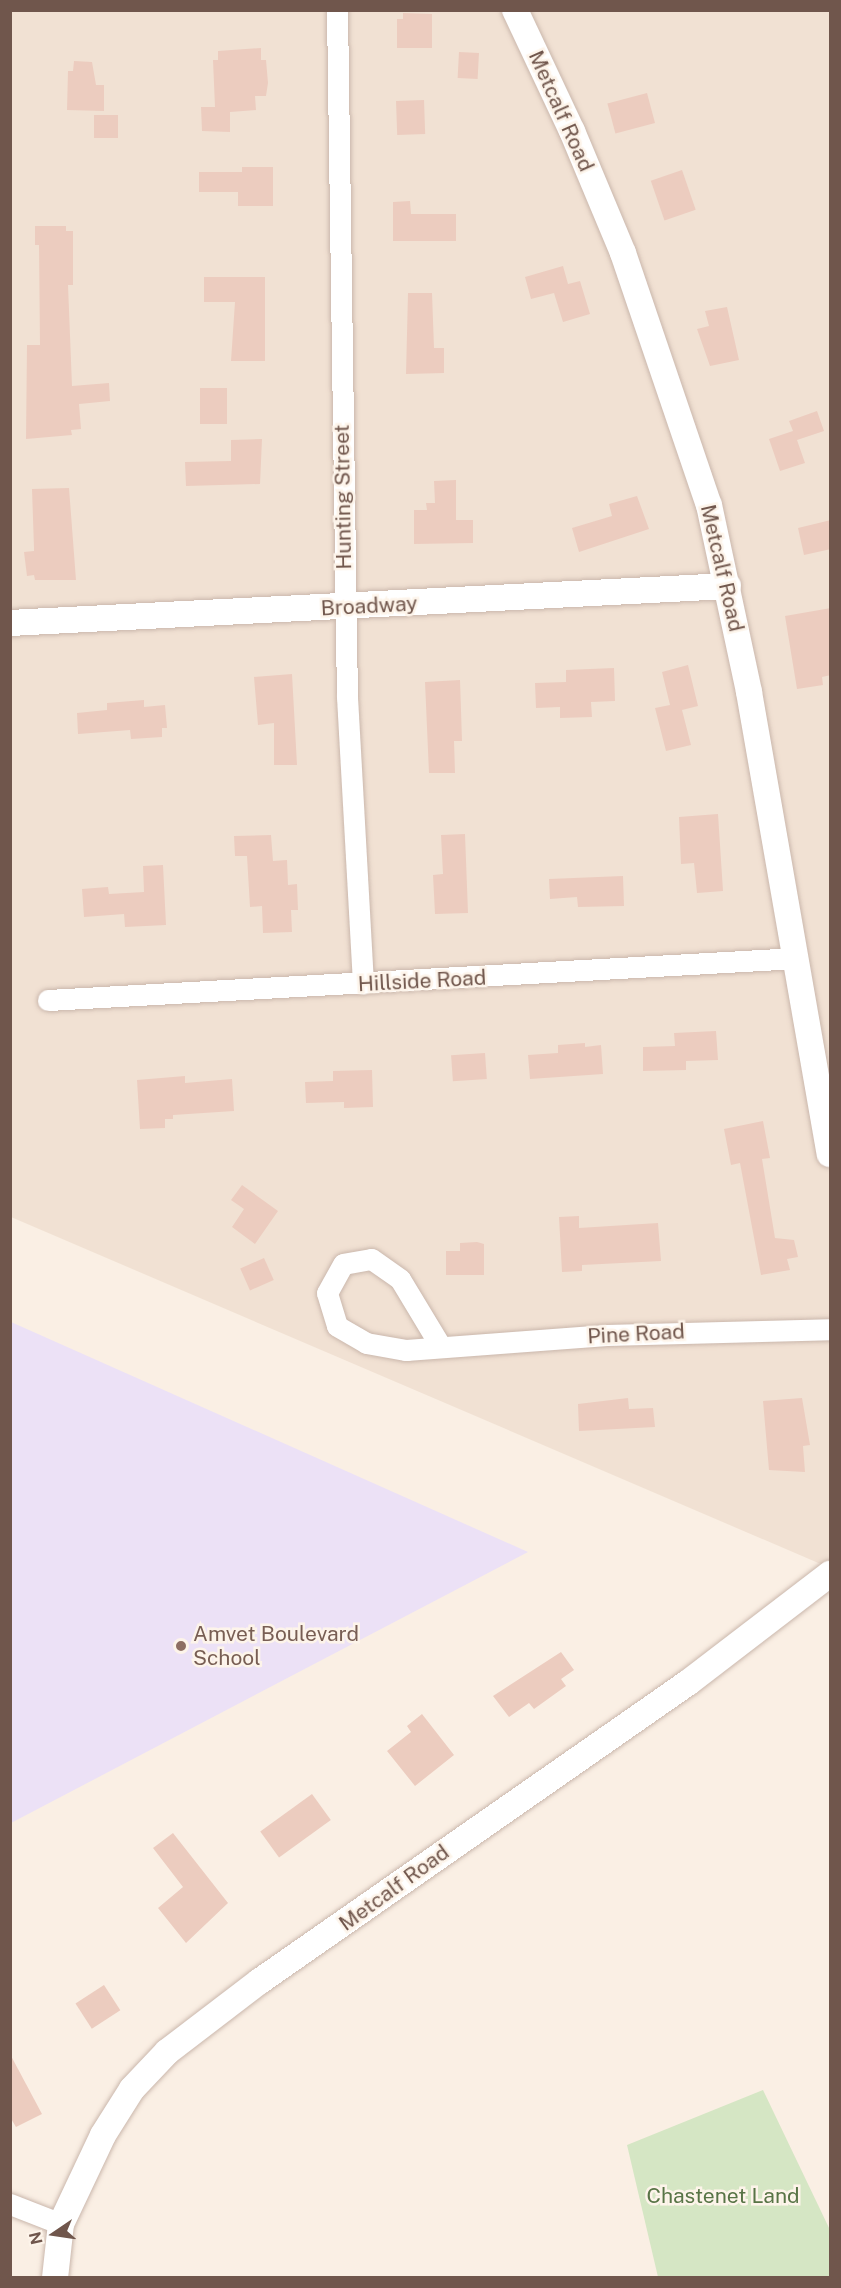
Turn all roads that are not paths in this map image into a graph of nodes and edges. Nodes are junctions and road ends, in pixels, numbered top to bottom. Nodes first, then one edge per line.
1 (337, 10) edge
2 (516, 10) edge
3 (728, 586) junction
4 (345, 608) junction
5 (10, 623) edge
6 (795, 958) junction
7 (363, 984) junction
8 (48, 1000) dead end
9 (831, 1154) edge
10 (831, 1329) edge
11 (441, 1347) junction
12 (831, 1574) edge
13 (10, 2204) edge
14 (61, 2224) junction
15 (55, 2277) edge

1 - 4 street, Hunting Street
2 - 3 street, Metcalf Road
3 - 4 street, Broadway
3 - 6 street, Metcalf Road
4 - 5 street, Broadway
4 - 7 street, Hunting Street
6 - 7 street, Hillside Road
6 - 9 street, Metcalf Road
7 - 8 street, Hillside Road
10 - 11 street, Pine Road
11 - 11 street, Pine Road
12 - 14 street, Metcalf Road
13 - 14 street
14 - 15 street, Metcalf Road

